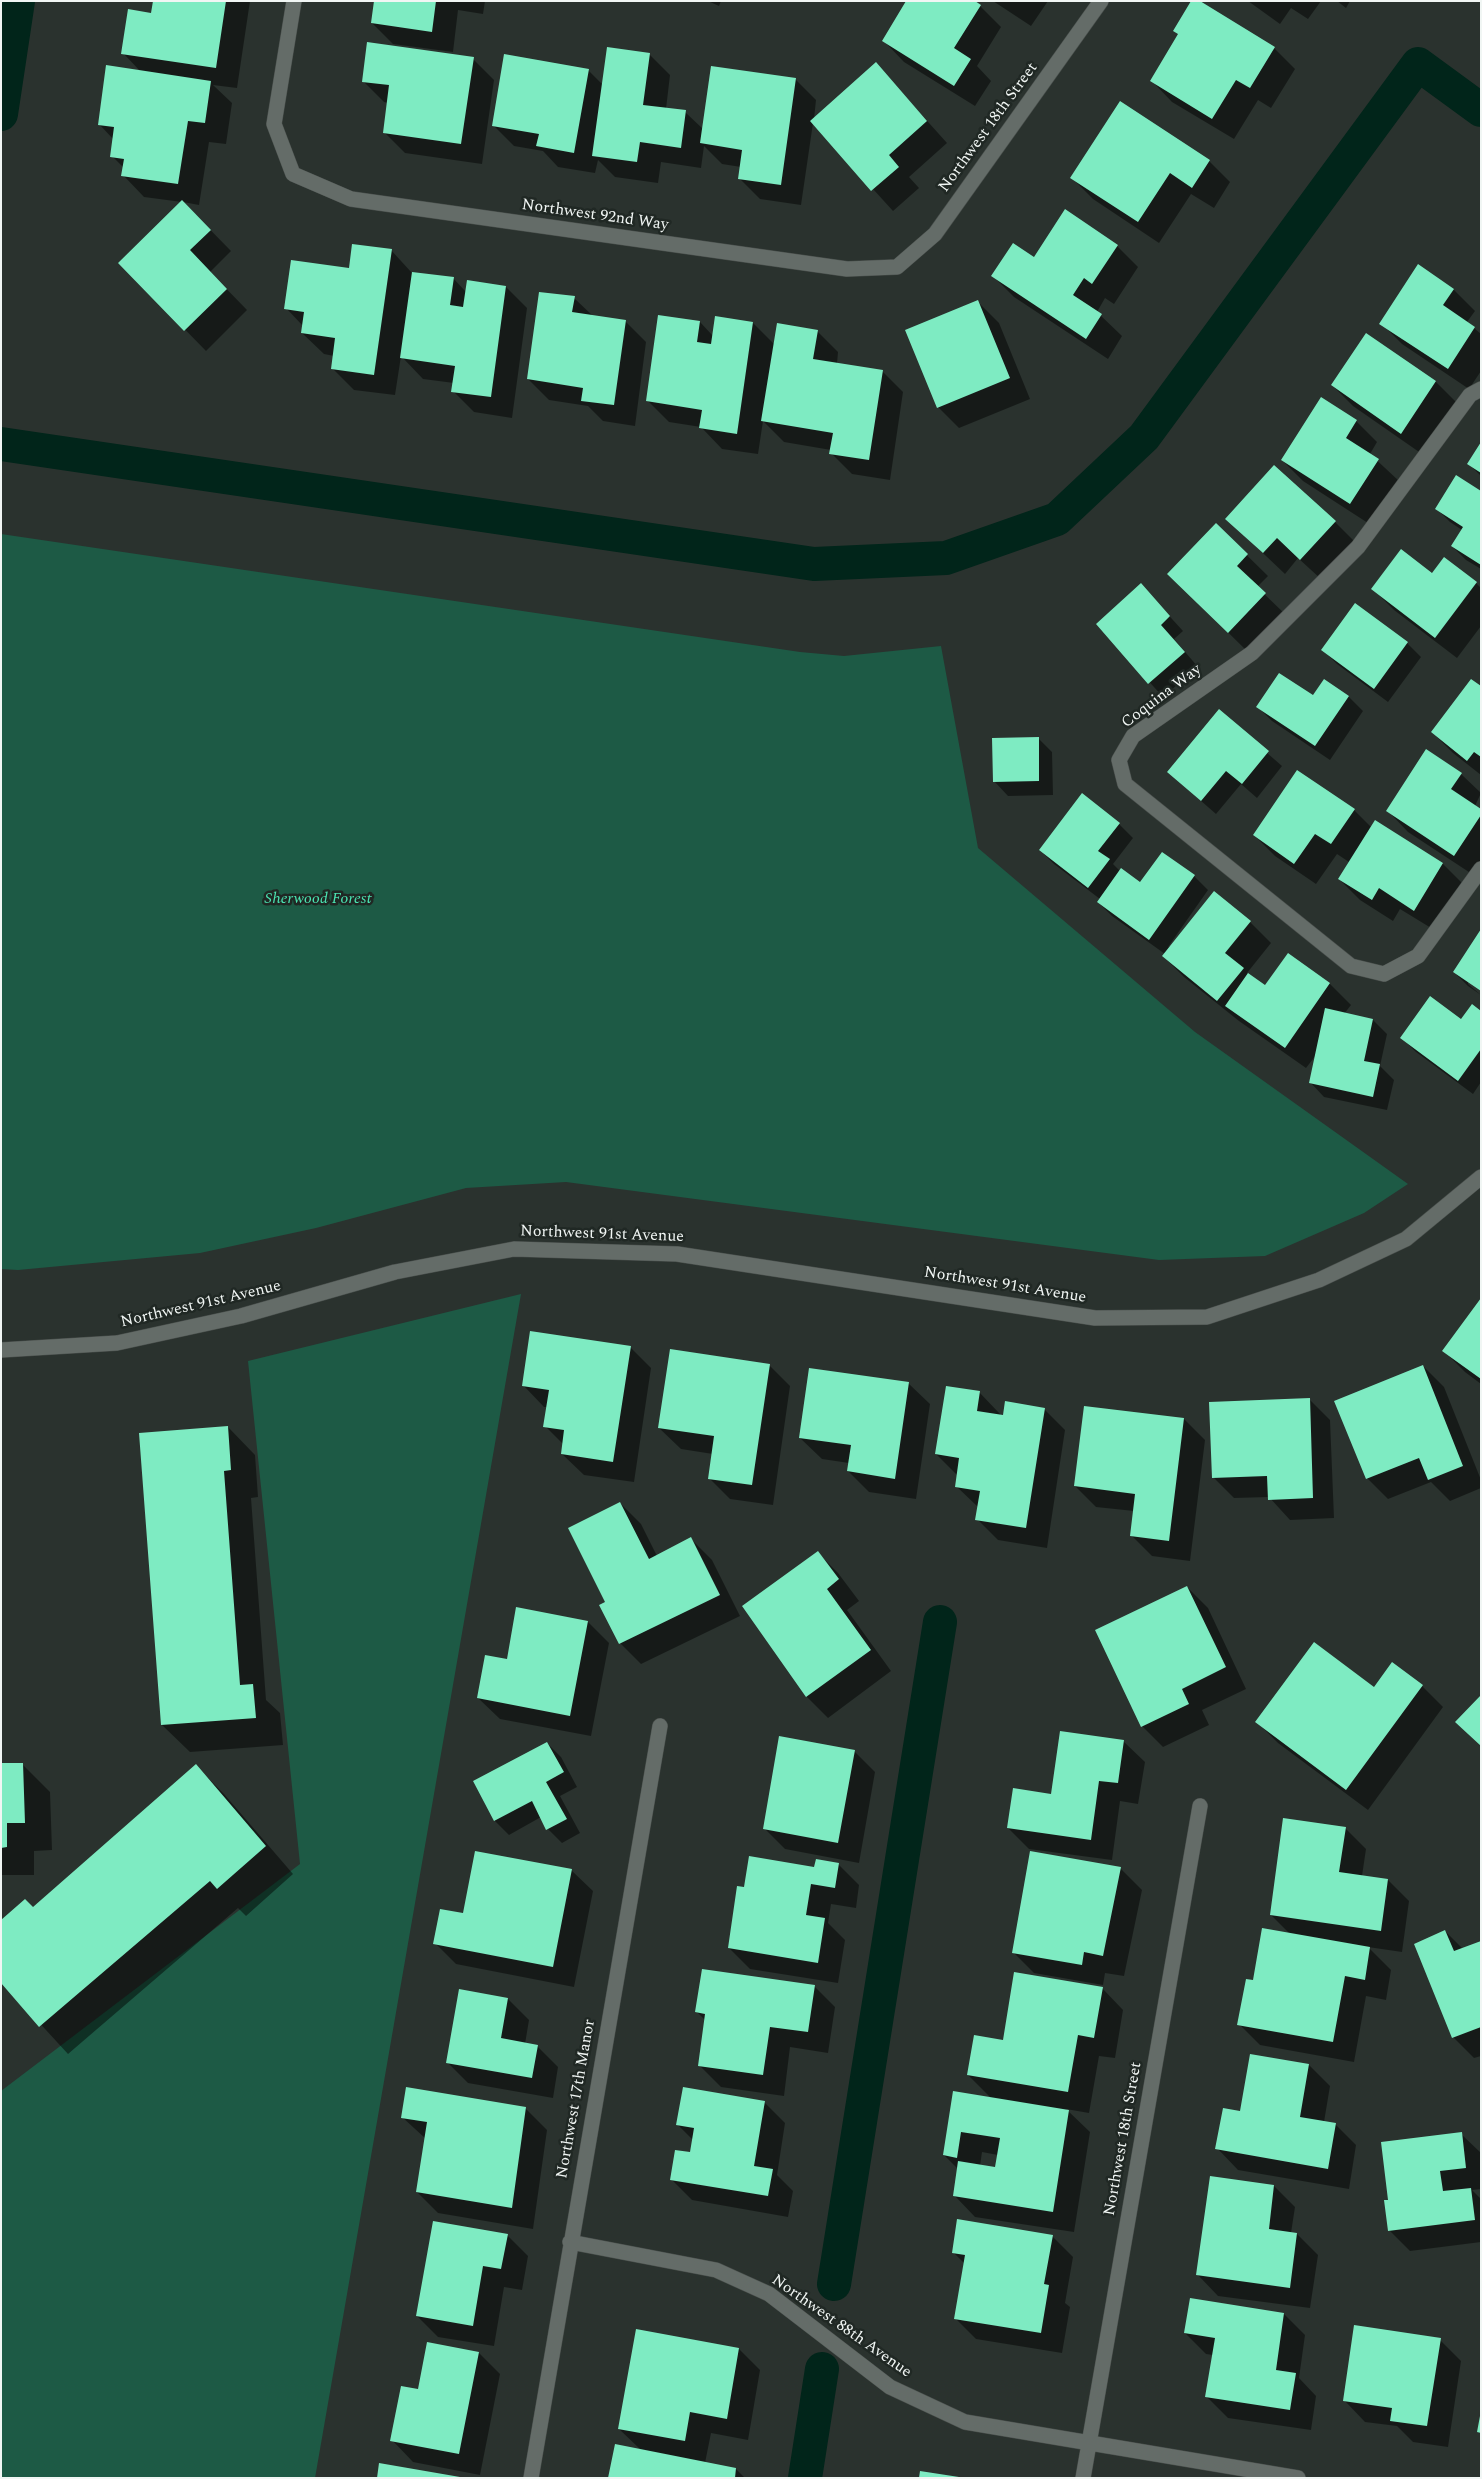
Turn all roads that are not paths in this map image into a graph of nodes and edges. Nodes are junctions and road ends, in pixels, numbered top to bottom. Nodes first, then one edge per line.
1 (294, 1) edge
2 (1102, 1) edge
3 (897, 267) joint
4 (1481, 389) edge
5 (1481, 869) edge
6 (1481, 1177) edge
7 (1, 1350) edge
8 (660, 1726) dead end
9 (1200, 1806) dead end
10 (570, 2242) junction
11 (1089, 2442) junction
12 (531, 2478) edge
13 (1083, 2478) edge
14 (1298, 2478) edge

1 - 3 street, Northwest 92nd Way
2 - 3 street, Northwest 18th Street
4 - 5 street, Coquina Way
6 - 7 street, Northwest 91st Avenue
8 - 10 street, Northwest 17th Manor
9 - 11 street, Northwest 18th Street
10 - 11 street, Northwest 88th Avenue
10 - 12 street, Northwest 17th Manor
11 - 13 street, Northwest 18th Street
11 - 14 street, Northwest 88th Avenue

